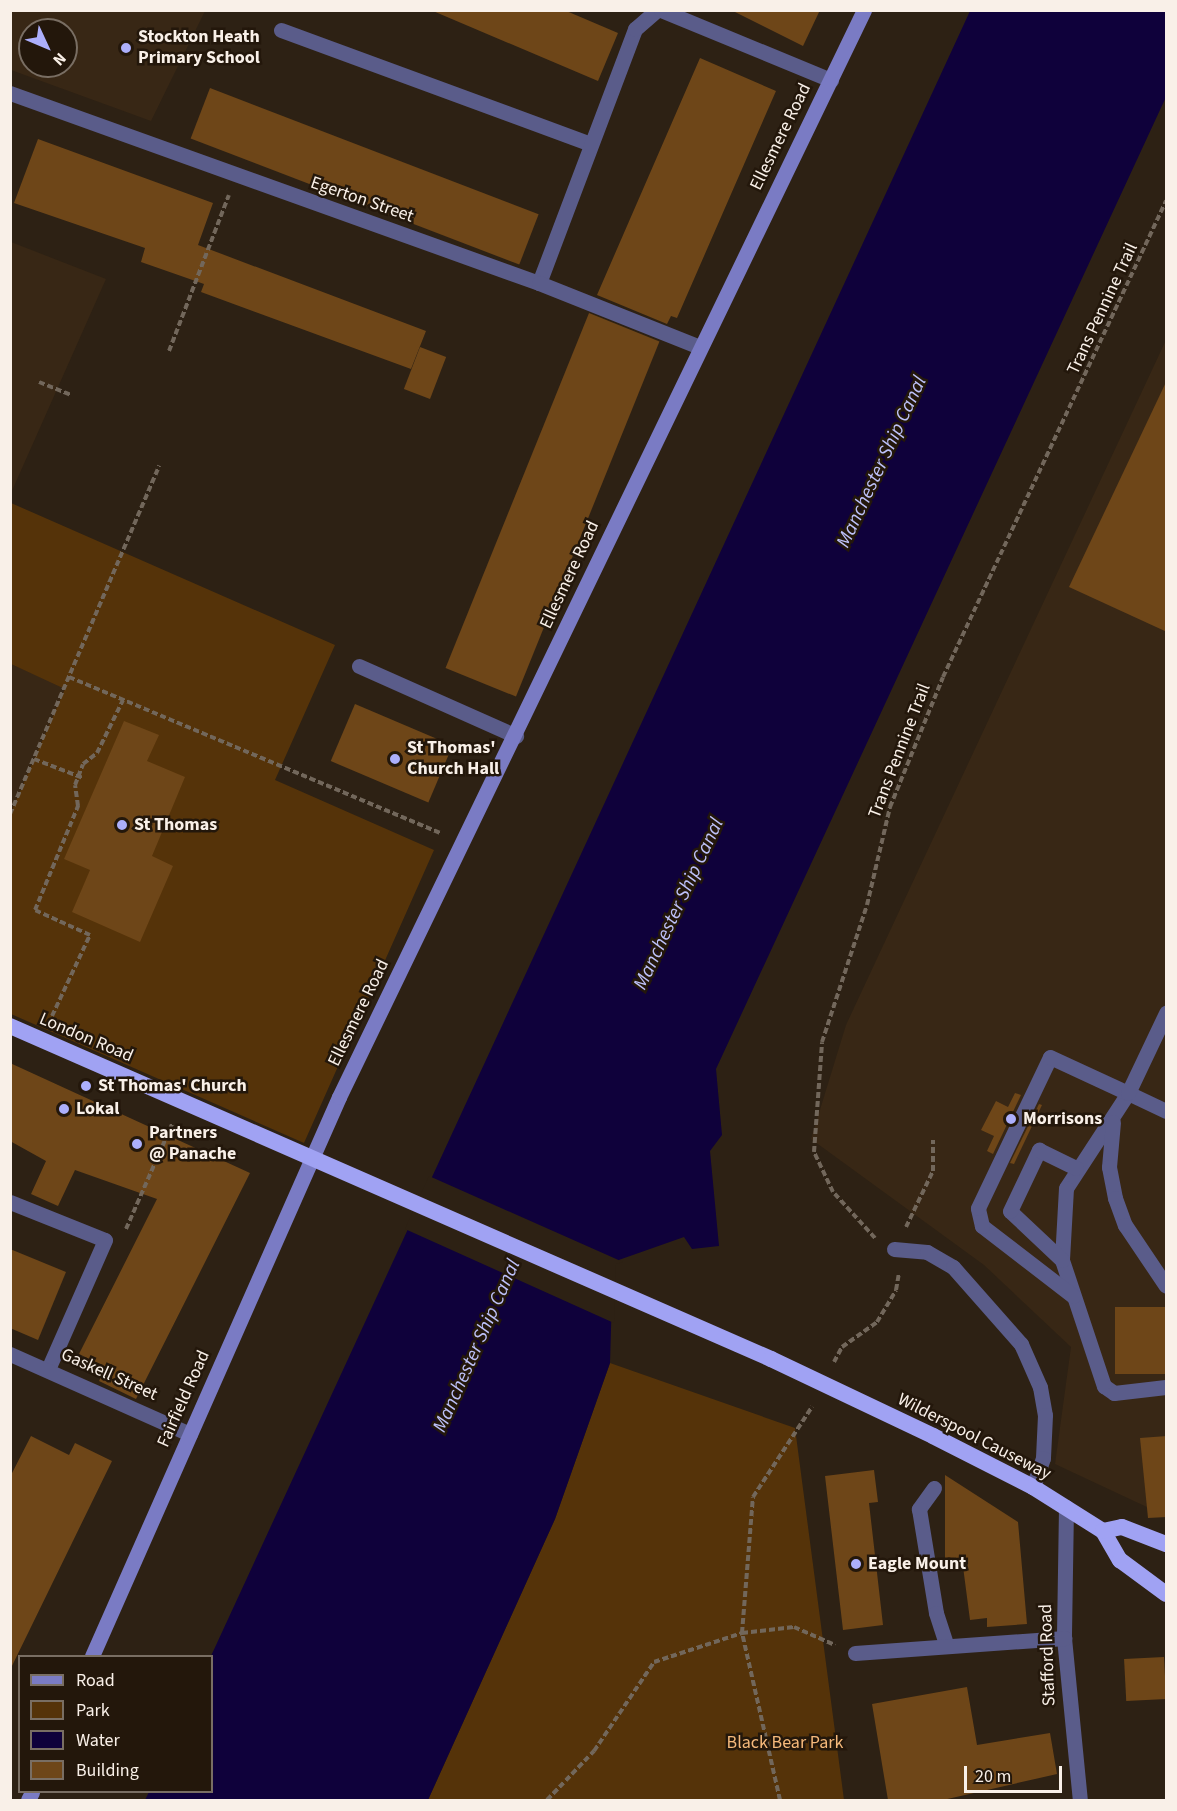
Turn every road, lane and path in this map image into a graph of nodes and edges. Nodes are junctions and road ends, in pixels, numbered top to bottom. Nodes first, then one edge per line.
1 (659, 10) edge
2 (864, 10) edge
3 (281, 30) dead end
4 (831, 80) junction
5 (12, 97) edge
6 (591, 144) junction
7 (236, 176) junction
8 (1167, 201) edge
9 (538, 283) junction
10 (700, 347) junction
11 (170, 351) dead end
12 (39, 381) dead end
13 (72, 395) dead end
14 (159, 466) dead end
15 (359, 666) dead end
16 (69, 677) junction
17 (123, 700) junction
18 (516, 736) junction
19 (34, 759) junction
20 (81, 777) junction
21 (10, 814) edge
22 (465, 843) junction
23 (52, 1016) dead end
24 (1165, 1020) edge
25 (10, 1026) edge
26 (1128, 1093) junction
27 (182, 1101) junction
28 (1167, 1111) edge
29 (1113, 1122) junction
30 (933, 1140) dead end
31 (312, 1157) junction
32 (1076, 1168) junction
33 (399, 1195) joint
34 (10, 1202) edge
35 (917, 1206) dead end
36 (105, 1240) junction
37 (894, 1249) junction
38 (1062, 1260) junction
39 (1167, 1286) edge
40 (1073, 1296) junction
41 (11, 1355) edge
42 (833, 1364) dead end
43 (48, 1369) junction
44 (1167, 1387) edge
45 (815, 1404) dead end
46 (190, 1434) junction
47 (1032, 1487) junction
48 (934, 1488) dead end
49 (1066, 1506) junction
50 (1103, 1531) junction
51 (1167, 1544) edge
52 (1167, 1594) edge
53 (742, 1634) junction
54 (1064, 1638) junction
55 (946, 1643) junction
56 (855, 1653) joint
57 (92, 1655) edge
58 (547, 1800) edge
59 (780, 1800) edge
60 (1080, 1800) edge

1 - 4 street
1 - 6 street
2 - 4 main road, Ellesmere Road
3 - 6 street
4 - 10 main road, Ellesmere Road
5 - 7 street, Egerton Street
6 - 9 street
7 - 9 street, Egerton Street
7 - 11 path
8 - 37 path, Trans Pennine Trail
9 - 10 street, Egerton Street
10 - 18 main road, Ellesmere Road
12 - 13 path
14 - 16 path
15 - 18 street
16 - 17 path
16 - 19 path
17 - 20 path
17 - 22 path
18 - 22 main road, Ellesmere Road
19 - 20 path
19 - 21 path
20 - 23 path
22 - 31 main road, Ellesmere Road
24 - 26 street
25 - 27 highway, London Road
26 - 28 street
26 - 29 street
26 - 40 street
27 - 31 highway, London Road
27 - 36 path
29 - 32 street
29 - 39 street
30 - 35 path
31 - 33 highway, London Road
31 - 46 main road, Fairfield Road
32 - 38 street
32 - 38 street
33 - 47 highway, Wilderspool Causeway
34 - 36 street
36 - 43 street
37 - 42 path
37 - 47 street
38 - 40 street
40 - 44 street
41 - 43 street, Gaskell Street
43 - 46 street, Gaskell Street
45 - 53 path
46 - 57 main road, Fairfield Road
47 - 49 highway, Wilderspool Causeway
48 - 55 street
49 - 50 highway, Wilderspool Causeway
49 - 54 street, Stafford Road
50 - 51 highway
50 - 52 highway, Wilderspool Causeway
53 - 56 path
53 - 58 path
53 - 59 path
54 - 55 street
54 - 60 street, Stafford Road
55 - 56 street

